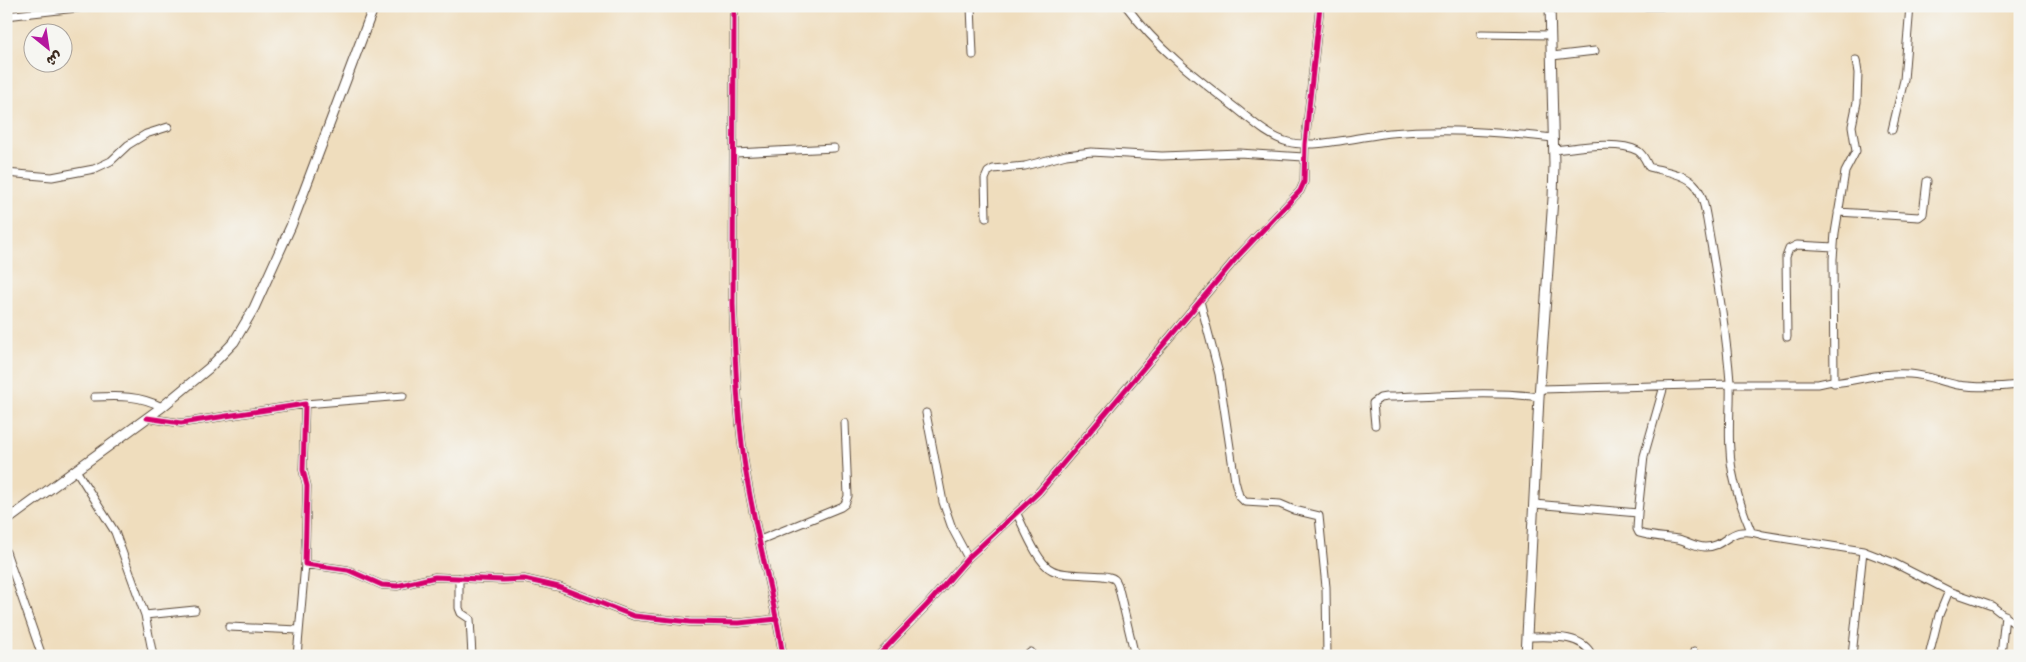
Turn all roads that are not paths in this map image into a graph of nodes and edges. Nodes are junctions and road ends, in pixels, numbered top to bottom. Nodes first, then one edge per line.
1 (94, 6) edge
2 (374, 6) edge
3 (734, 6) edge
4 (971, 6) edge
5 (1126, 6) edge
6 (1320, 6) edge
7 (1550, 6) edge
8 (1646, 6) edge
9 (1662, 6) edge
10 (1910, 6) edge
11 (6, 16) edge
12 (1481, 34) dead end
13 (1551, 35) junction
14 (1595, 51) dead end
15 (973, 55) dead end
16 (1552, 56) junction
17 (1856, 60) dead end
18 (168, 127) dead end
19 (1892, 130) dead end
20 (1553, 138) junction
21 (1305, 144) junction
22 (834, 148) dead end
23 (1553, 150) junction
24 (735, 153) junction
25 (1304, 157) junction
26 (6, 173) edge
27 (1927, 181) dead end
28 (1838, 212) junction
29 (986, 218) dead end
30 (1834, 247) junction
31 (1200, 301) junction
32 (1787, 337) dead end
33 (1834, 383) junction
34 (1730, 384) junction
35 (1664, 386) junction
36 (2020, 386) edge
37 (1540, 393) junction
38 (403, 396) dead end
39 (94, 397) dead end
40 (305, 404) junction
41 (162, 407) junction
42 (926, 413) dead end
43 (147, 418) junction
44 (845, 423) dead end
45 (1375, 424) dead end
46 (76, 470) junction
47 (1534, 504) junction
48 (1638, 513) junction
49 (1017, 514) junction
50 (6, 521) edge
51 (1751, 531) junction
52 (760, 540) junction
53 (1863, 551) junction
54 (6, 552) edge
55 (968, 558) junction
56 (305, 564) junction
57 (459, 578) junction
58 (1949, 591) junction
59 (196, 610) dead end
60 (145, 615) junction
61 (2005, 615) junction
62 (777, 619) junction
63 (229, 627) dead end
64 (2020, 628) edge
65 (299, 630) junction
66 (1527, 637) junction
67 (886, 653) edge
68 (42, 656) edge
69 (153, 656) edge
70 (297, 656) edge
71 (472, 656) edge
72 (782, 656) edge
73 (878, 656) edge
74 (1135, 656) edge
75 (1327, 656) edge
76 (1526, 656) edge
77 (1592, 656) edge
78 (1852, 656) edge
79 (1929, 656) edge
80 (2001, 656) edge

1 - 11 street
2 - 41 street
3 - 24 street
4 - 15 street
5 - 21 street
6 - 21 street
7 - 13 street
8 - 9 street
10 - 19 street
12 - 13 street
13 - 16 street
14 - 16 street
16 - 20 street
17 - 28 street
18 - 26 street
20 - 21 street
20 - 23 street
21 - 25 street
22 - 24 street
23 - 34 street
23 - 37 street
24 - 52 street
25 - 29 street
25 - 31 street
27 - 28 street
28 - 30 street
30 - 32 street
30 - 33 street
31 - 49 street
31 - 75 street
33 - 34 street
33 - 36 street
34 - 35 street
34 - 51 street
35 - 37 street
35 - 48 street
37 - 45 street
37 - 47 street
38 - 40 street
39 - 41 street
40 - 43 street
40 - 56 street
41 - 43 street
42 - 55 street
43 - 46 street
44 - 52 street
46 - 50 street
46 - 60 street
47 - 48 street
47 - 66 street
48 - 51 street
49 - 55 street
49 - 74 street
51 - 53 street
52 - 62 street
53 - 58 street
53 - 78 street
54 - 68 street
55 - 67 street
56 - 57 street
56 - 65 street
57 - 62 street
57 - 71 street
58 - 61 street
58 - 79 street
59 - 60 street
60 - 69 street
61 - 64 street
61 - 80 street
62 - 72 street
63 - 65 street
65 - 70 street
66 - 76 street
66 - 77 street
67 - 73 street

